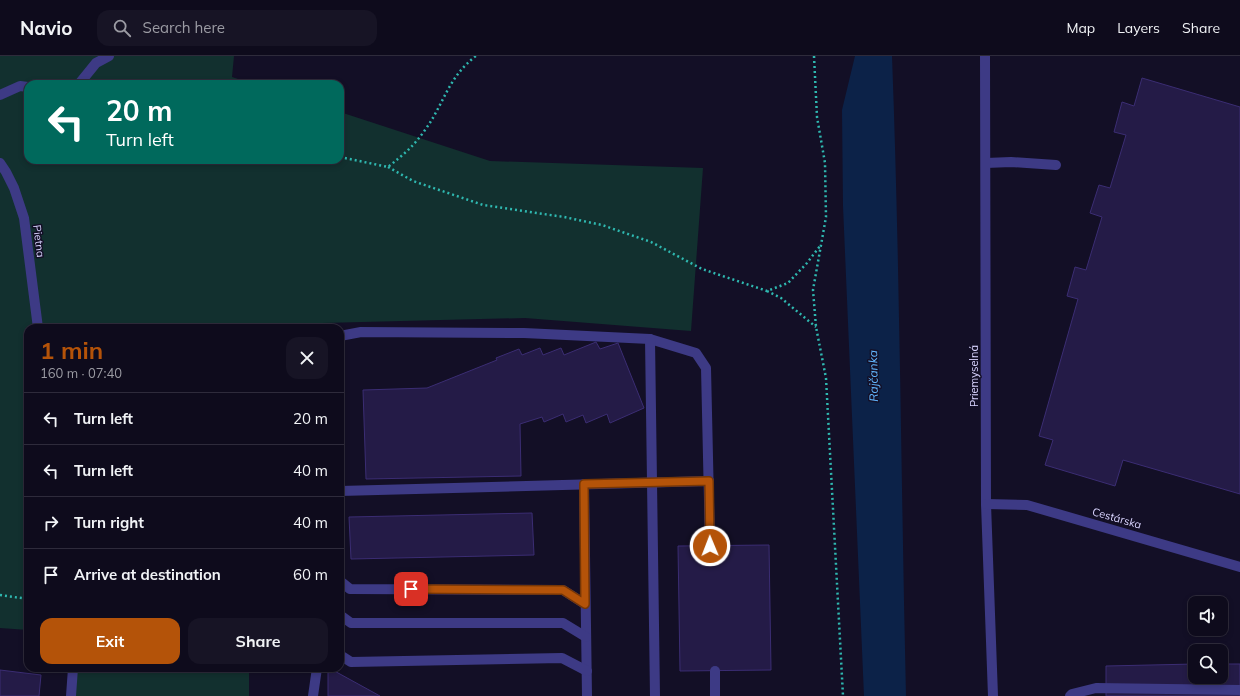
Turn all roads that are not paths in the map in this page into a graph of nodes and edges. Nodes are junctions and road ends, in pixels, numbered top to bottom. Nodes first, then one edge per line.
1 (109, 56) edge
2 (987, 57) edge
3 (82, 80) edge
4 (24, 87) edge
5 (0, 95) edge
6 (0, 163) edge
7 (986, 163) junction
8 (1056, 165) dead end
9 (37, 324) edge
10 (344, 335) edge
11 (650, 339) junction
12 (709, 481) junction
13 (652, 482) junction
14 (584, 484) junction
15 (344, 491) edge
16 (986, 504) junction
17 (710, 546) dead end
18 (1240, 567) edge
19 (344, 584) edge
20 (585, 604) junction
21 (344, 618) edge
22 (586, 637) junction
23 (344, 658) edge
24 (715, 670) dead end
25 (73, 672) edge
26 (317, 672) edge
27 (587, 672) junction
28 (1240, 690) edge
29 (71, 696) edge
30 (314, 696) edge
31 (587, 696) edge
32 (655, 696) edge
33 (715, 696) edge
34 (993, 696) edge
35 (1070, 696) edge

1 - 3 street
2 - 7 street, Priemyselná
4 - 5 street
6 - 9 street, Pietna
7 - 8 street
7 - 16 street, Priemyselná
10 - 11 street
11 - 12 street
11 - 13 street
12 - 13 street
12 - 17 street
13 - 14 street
13 - 32 street
14 - 15 street
14 - 20 street
16 - 18 street, Cestárska
16 - 34 street, Priemyselná
19 - 20 street
20 - 22 street
21 - 22 street
22 - 27 street
23 - 27 street
24 - 33 street
25 - 29 street
26 - 30 street
27 - 31 street
28 - 35 street

